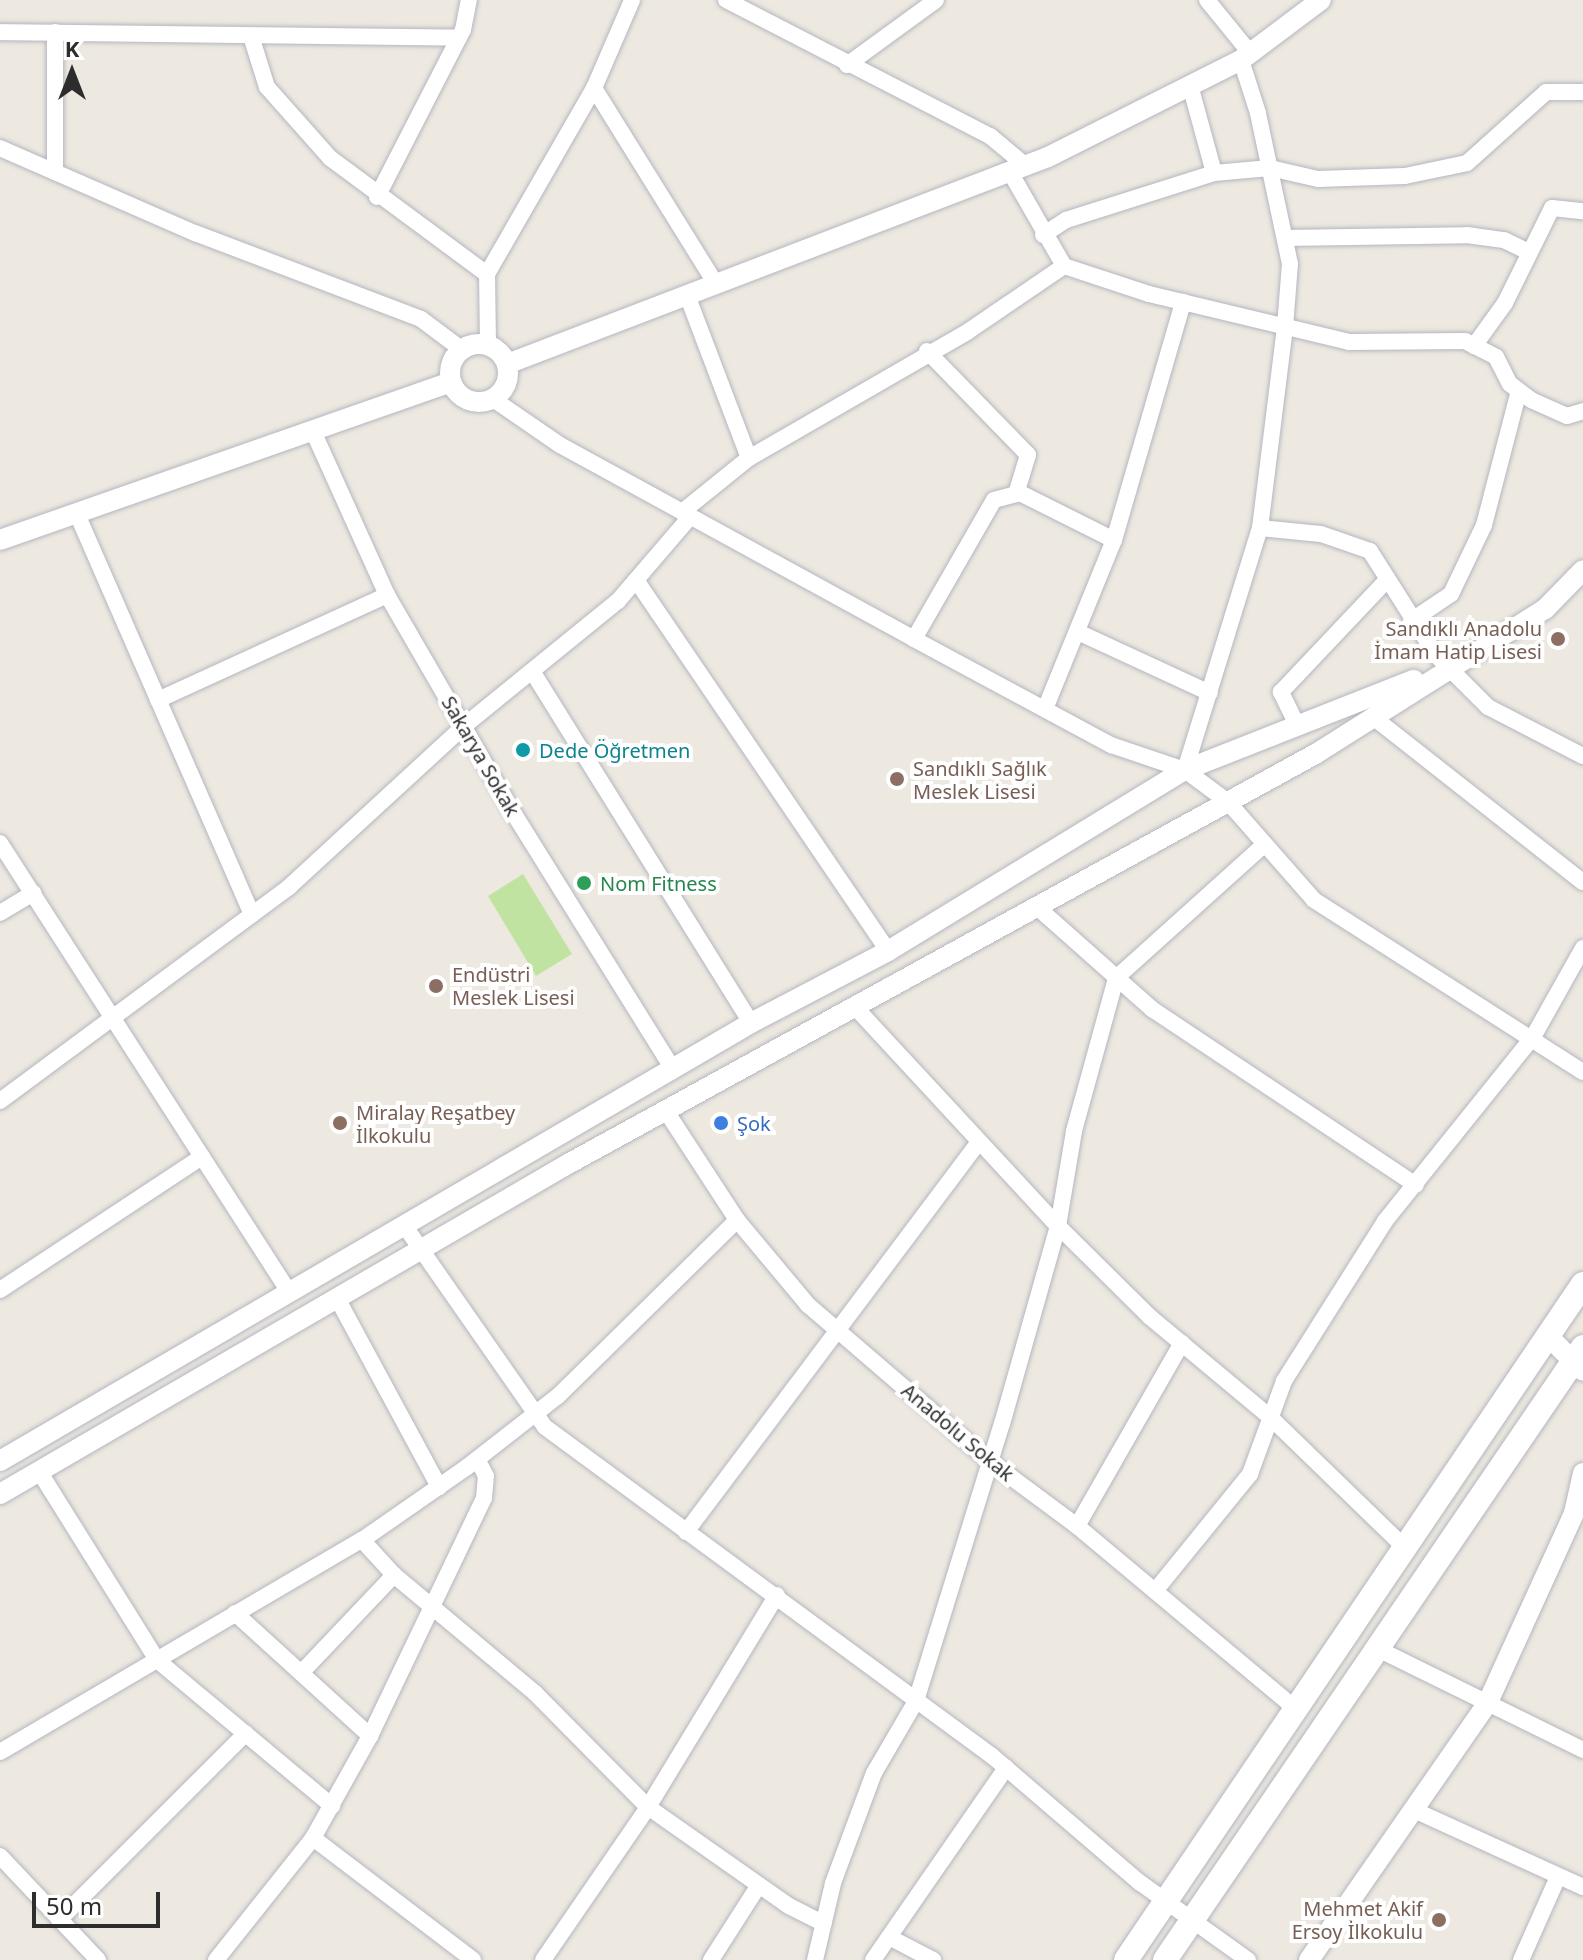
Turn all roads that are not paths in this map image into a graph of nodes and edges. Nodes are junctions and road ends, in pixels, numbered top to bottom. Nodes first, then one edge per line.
1 (469, 0) edge
2 (632, 0) edge
3 (726, 0) edge
4 (936, 0) edge
5 (1207, 0) edge
6 (1321, 0) edge
7 (0, 32) edge
8 (55, 32) junction
9 (251, 36) junction
10 (459, 38) junction
11 (1245, 56) junction
12 (847, 65) junction
13 (1190, 85) junction
14 (594, 88) junction
15 (1583, 92) edge
16 (0, 148) edge
17 (1270, 168) junction
18 (1018, 169) junction
19 (55, 172) junction
20 (1214, 173) junction
21 (377, 197) junction
22 (1583, 211) edge
23 (1043, 235) junction
24 (1285, 238) junction
25 (1529, 252) junction
26 (1064, 266) junction
27 (487, 274) junction
28 (716, 284) junction
29 (687, 295) junction
30 (1183, 302) junction
31 (1285, 327) junction
32 (488, 344) junction
33 (1474, 346) junction
34 (461, 349) junction
35 (927, 351) junction
36 (507, 364) junction
37 (450, 382) junction
38 (1519, 391) junction
39 (493, 399) junction
40 (1583, 411) edge
41 (313, 431) junction
42 (749, 458) junction
43 (1016, 494) junction
44 (77, 514) junction
45 (686, 514) junction
46 (1260, 528) junction
47 (0, 540) edge
48 (1114, 540) junction
49 (1583, 570) edge
50 (636, 580) junction
51 (1386, 581) junction
52 (387, 595) junction
53 (1411, 621) junction
54 (1080, 633) junction
55 (914, 639) junction
56 (1451, 665) junction
57 (532, 671) junction
58 (1210, 693) junction
59 (158, 700) junction
60 (1045, 709) junction
61 (1373, 717) junction
62 (1297, 725) junction
63 (464, 726) junction
64 (1583, 756) edge
65 (1185, 770) junction
66 (1228, 802) junction
67 (0, 843) edge
68 (1265, 844) junction
69 (1583, 882) edge
70 (33, 893) junction
71 (1037, 907) junction
72 (0, 913) edge
73 (252, 914) junction
74 (1583, 948) edge
75 (888, 951) junction
76 (1116, 978) junction
77 (855, 1007) junction
78 (112, 1017) junction
79 (751, 1023) junction
80 (1533, 1037) junction
81 (673, 1069) junction
82 (1583, 1072) edge
83 (0, 1101) edge
84 (666, 1111) junction
85 (979, 1142) junction
86 (202, 1157) junction
87 (1416, 1185) junction
88 (737, 1220) junction
89 (404, 1225) junction
90 (1058, 1226) junction
91 (419, 1251) junction
92 (1583, 1284) edge
93 (0, 1290) edge
94 (289, 1292) junction
95 (337, 1298) junction
96 (838, 1330) junction
97 (1548, 1336) junction
98 (1182, 1343) junction
99 (1581, 1360) edge
100 (532, 1411) junction
101 (1269, 1416) junction
102 (477, 1459) junction
103 (988, 1460) junction
104 (0, 1461) edge
105 (39, 1471) junction
106 (1583, 1473) edge
107 (439, 1487) junction
108 (0, 1494) edge
109 (1077, 1526) junction
110 (686, 1532) junction
111 (362, 1540) junction
112 (1405, 1548) junction
113 (394, 1575) junction
114 (1155, 1591) junction
115 (777, 1595) junction
116 (430, 1607) junction
117 (235, 1613) junction
118 (1378, 1649) junction
119 (157, 1660) junction
120 (302, 1672) junction
121 (916, 1701) junction
122 (1488, 1702) junction
123 (1296, 1709) junction
124 (246, 1733) junction
125 (370, 1736) junction
126 (1583, 1750) edge
127 (0, 1752) edge
128 (1006, 1768) junction
129 (332, 1806) junction
130 (648, 1807) junction
131 (1414, 1810) junction
132 (313, 1838) junction
133 (0, 1856) edge
134 (1558, 1877) junction
135 (759, 1885) junction
136 (1583, 1887) edge
137 (1166, 1902) junction
138 (59, 1920) junction
139 (1193, 1920) junction
140 (824, 1924) junction
141 (889, 1937) junction
142 (98, 1960) edge
143 (216, 1960) edge
144 (473, 1960) edge
145 (543, 1960) edge
146 (711, 1960) edge
147 (815, 1960) edge
148 (873, 1960) edge
149 (933, 1960) edge
150 (1126, 1960) edge
151 (1165, 1960) edge
152 (1248, 1960) edge
153 (1309, 1960) edge
154 (1521, 1960) edge

1 - 10 street
2 - 14 street
3 - 12 street
4 - 12 street
5 - 11 street
6 - 11 street
7 - 8 street
8 - 9 street
8 - 19 street
9 - 10 street
9 - 21 street
10 - 21 street
11 - 13 street
11 - 17 street
12 - 18 street
13 - 18 street
13 - 20 street
14 - 27 street
14 - 28 street
15 - 17 street
16 - 19 street
17 - 20 street
17 - 24 street
18 - 23 street
18 - 28 street
19 - 34 street
20 - 23 street
21 - 27 street
22 - 25 street
23 - 26 street
24 - 25 street
24 - 31 street
25 - 33 street
26 - 30 street
26 - 35 street
27 - 32 street
28 - 29 street
29 - 36 street
29 - 42 street
30 - 31 street
30 - 48 street
31 - 33 street
31 - 46 street
32 - 34 street
32 - 36 street
33 - 38 street
34 - 37 street
35 - 42 street
35 - 43 street
36 - 39 street
37 - 39 street
37 - 41 street
38 - 40 street
38 - 53 street
39 - 45 street
41 - 44 street
41 - 52 street, Sakarya Sokak
42 - 45 street
43 - 48 street
43 - 55 street
44 - 47 street
44 - 59 street
45 - 50 street
45 - 55 street
46 - 51 street
46 - 58 street
48 - 54 street
49 - 56 street
50 - 57 street
50 - 75 street
51 - 53 street
51 - 62 street
52 - 59 street
52 - 63 street, Sakarya Sokak
53 - 56 street
54 - 58 street
54 - 60 street
55 - 60 street
56 - 61 street
56 - 62 street
56 - 64 street
57 - 63 street
57 - 79 street
58 - 65 street
59 - 73 street
60 - 65 street
61 - 66 street
61 - 69 street
62 - 65 street
63 - 73 street
63 - 81 street, Sakarya Sokak
65 - 66 street
65 - 75 street
66 - 68 street
66 - 71 street
67 - 70 street
68 - 76 street
68 - 80 street
70 - 72 street
70 - 78 street
71 - 76 street
71 - 77 street
73 - 78 street
74 - 80 street
75 - 79 street
76 - 87 street
76 - 90 street
77 - 84 street
77 - 85 street
78 - 83 street
78 - 86 street
79 - 81 street
80 - 82 street
80 - 87 street
81 - 89 street
84 - 88 street, Anadolu Sokak
84 - 91 street
85 - 90 street
85 - 96 street
86 - 93 street
86 - 94 street
87 - 101 street
88 - 96 street, Anadolu Sokak
88 - 100 street
89 - 91 street
89 - 94 street
90 - 98 street
90 - 103 street
91 - 95 street
91 - 100 street
92 - 97 main road
94 - 104 street
95 - 105 street
95 - 107 street
96 - 103 street, Anadolu Sokak
96 - 110 street
97 - 99 street
97 - 112 main road
98 - 101 street
98 - 109 street
99 - 118 main road
100 - 102 street
100 - 110 street
101 - 112 street
101 - 114 street
102 - 107 street
102 - 116 street
103 - 109 street, Anadolu Sokak
103 - 121 street
105 - 108 street
105 - 119 street
106 - 122 street
107 - 111 street
109 - 114 street, Anadolu Sokak
110 - 115 street
111 - 113 street
111 - 117 street
112 - 123 main road
113 - 116 street
113 - 120 street
114 - 123 street, Anadolu Sokak
115 - 121 street
115 - 130 street
116 - 125 street
116 - 130 street
117 - 119 street
117 - 120 street
118 - 122 street
118 - 139 main road
119 - 124 street
119 - 127 street
120 - 125 street
121 - 128 street
121 - 140 street
122 - 126 street
122 - 131 street
123 - 137 main road
124 - 129 street
124 - 138 street
125 - 129 street
128 - 137 street
128 - 141 street
129 - 132 street
130 - 135 street
130 - 145 street
131 - 134 street
131 - 153 street
132 - 143 street
132 - 144 street
133 - 138 street
134 - 136 street
134 - 154 street
135 - 140 street
135 - 146 street
137 - 139 street
137 - 150 main road
138 - 142 street
139 - 151 main road
139 - 152 street
140 - 147 street
141 - 148 street
141 - 149 street

